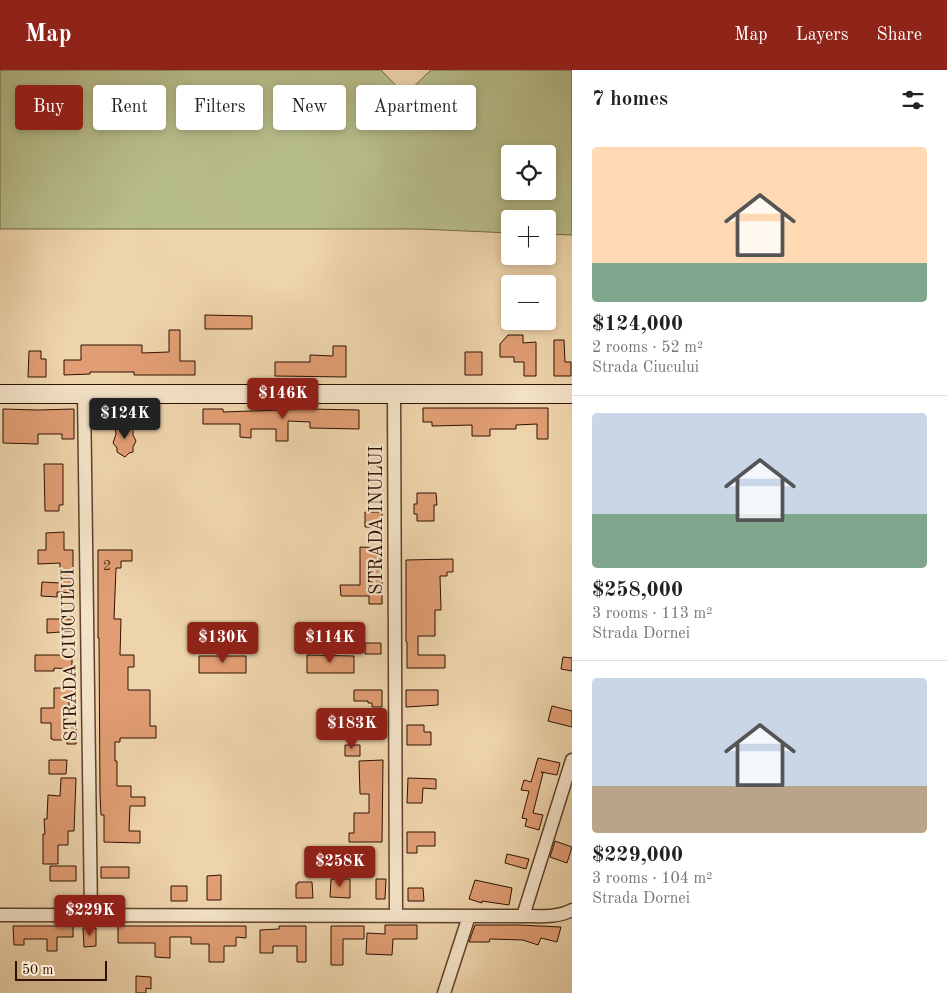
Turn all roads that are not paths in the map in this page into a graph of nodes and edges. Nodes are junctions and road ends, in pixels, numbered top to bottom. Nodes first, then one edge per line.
1 (84, 393) junction
2 (0, 394) edge
3 (394, 394) junction
4 (572, 394) edge
5 (572, 760) edge
6 (572, 910) edge
7 (0, 915) edge
8 (91, 915) junction
9 (396, 916) junction
10 (469, 916) junction
11 (524, 916) junction
12 (444, 993) edge

1 - 2 main road
1 - 3 main road
1 - 8 street, STRADA CIUCULUI
3 - 4 main road
3 - 9 street, STRADA INULUI
5 - 11 street
6 - 11 street
7 - 8 street
8 - 9 street
9 - 10 street
10 - 11 street
10 - 12 street

